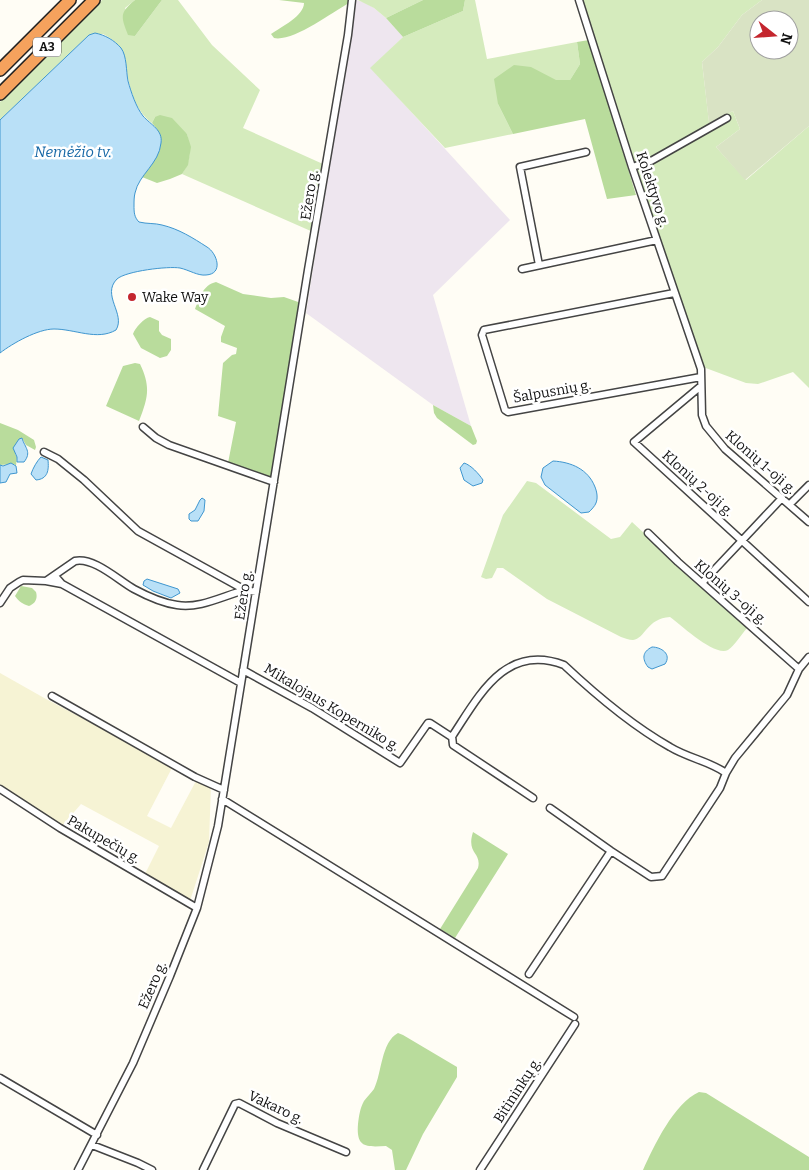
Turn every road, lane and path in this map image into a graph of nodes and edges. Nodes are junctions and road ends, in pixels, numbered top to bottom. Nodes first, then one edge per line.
1 (70, 0) edge
2 (94, 0) edge
3 (352, 0) edge
4 (579, 0) edge
5 (0, 70) edge
6 (0, 94) edge
7 (726, 118) dead end
8 (586, 152) dead end
9 (632, 167) junction
10 (657, 240) junction
11 (539, 265) junction
12 (522, 269) dead end
13 (674, 293) junction
14 (701, 376) junction
15 (701, 386) junction
16 (143, 427) dead end
17 (44, 452) dead end
18 (274, 482) junction
19 (809, 485) edge
20 (782, 498) junction
21 (790, 504) junction
22 (809, 522) edge
23 (648, 533) dead end
24 (743, 541) junction
25 (55, 576) junction
26 (46, 580) junction
27 (702, 583) junction
28 (62, 584) junction
29 (244, 590) junction
30 (256, 592) junction
31 (809, 602) edge
32 (0, 603) edge
33 (809, 657) edge
34 (799, 669) junction
35 (243, 670) junction
36 (241, 683) junction
37 (52, 696) dead end
38 (452, 736) junction
39 (726, 773) junction
40 (0, 789) edge
41 (224, 790) junction
42 (533, 798) dead end
43 (222, 799) junction
44 (550, 808) dead end
45 (611, 851) junction
46 (197, 908) junction
47 (528, 974) dead end
48 (0, 1078) edge
49 (97, 1136) junction
50 (92, 1145) junction
51 (346, 1152) dead end
52 (78, 1170) edge
53 (152, 1170) edge
54 (203, 1170) edge
55 (480, 1170) edge

1 - 5 highway, A3
2 - 6 highway, A3
3 - 18 street, Ežero g.
4 - 9 street, Kolektyvo g.
7 - 9 street
8 - 11 street
9 - 10 street, Kolektyvo g.
10 - 11 street
10 - 13 street, Kolektyvo g.
11 - 12 street
13 - 14 street, Kolektyvo g.
13 - 14 street, Šalpusnių g.
14 - 15 street, Kolektyvo g.
15 - 20 street, Klonių 1-oji g.
15 - 24 street, Klonių 2-oji g.
16 - 18 street
17 - 29 street
18 - 30 street, Ežero g.
19 - 21 street
20 - 21 street, Klonių 1-oji g.
20 - 24 street
21 - 22 street, Klonių 1-oji g.
23 - 27 street, Klonių 3-oji g.
24 - 27 street
24 - 31 street, Klonių 2-oji g.
25 - 26 street
25 - 28 street
25 - 29 street
26 - 28 street
26 - 32 street
27 - 34 street, Klonių 3-oji g.
28 - 36 street
29 - 30 street
30 - 35 street, Ežero g.
33 - 34 street
34 - 39 street
35 - 36 street, Ežero g.
35 - 38 street, Mikalojaus Koperniko g.
36 - 41 street, Ežero g.
37 - 41 street
38 - 39 street
38 - 42 street
39 - 45 street
40 - 46 street, Pakupečių g.
41 - 43 street, Ežero g.
43 - 46 street, Ežero g.
43 - 55 street, Bitininkų g.
44 - 45 street
45 - 47 street
46 - 49 street, Ežero g.
48 - 49 street
49 - 50 street, Ežero g.
50 - 52 street, Ežero g.
50 - 53 street
51 - 54 street, Vakaro g.

